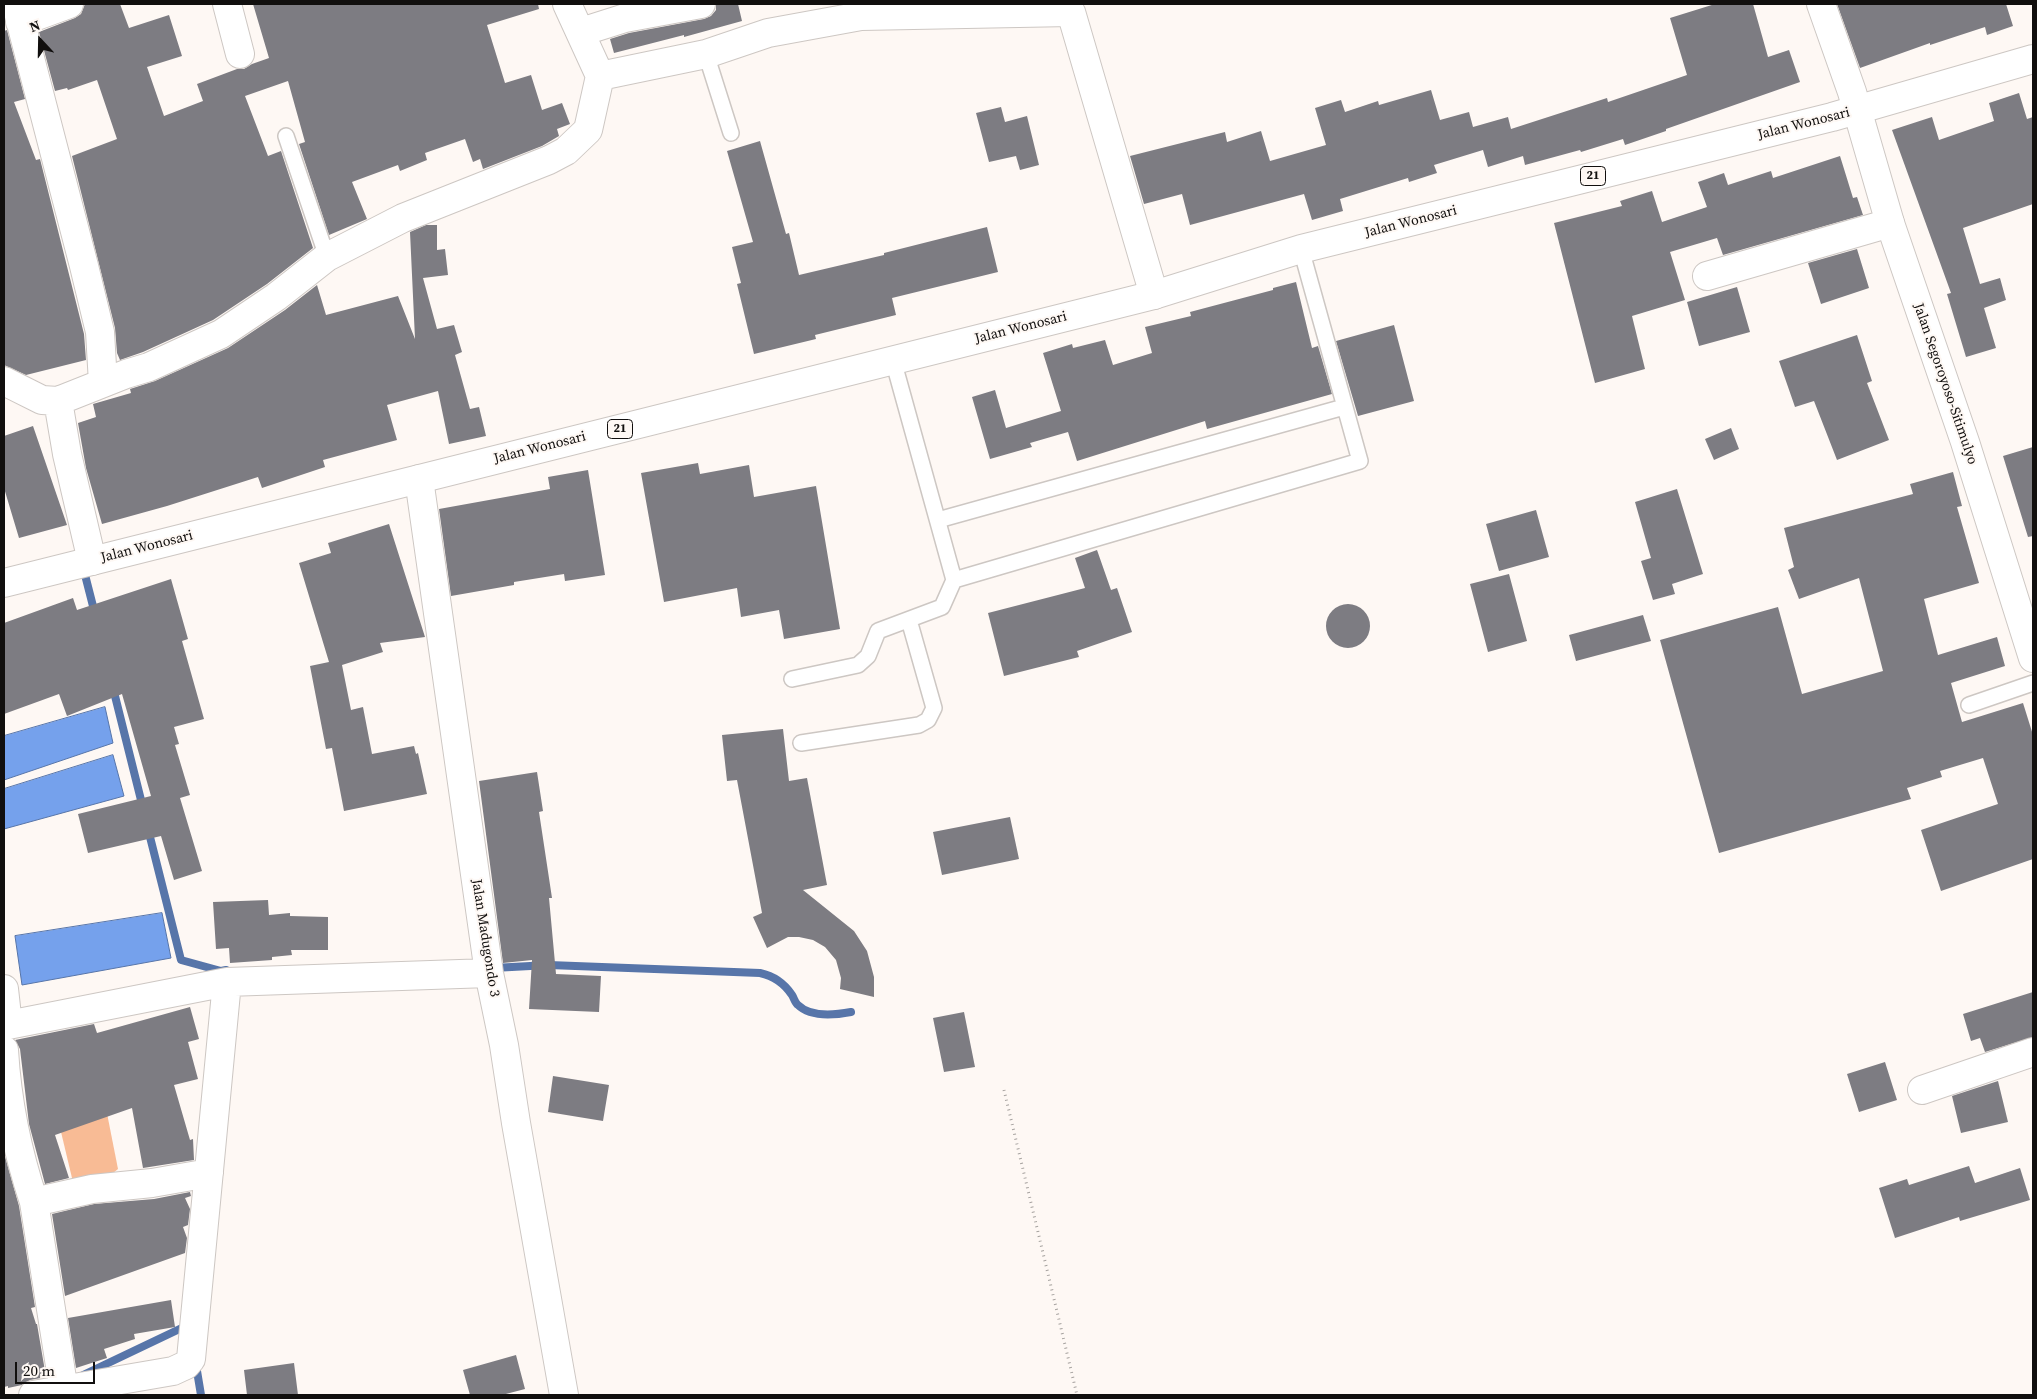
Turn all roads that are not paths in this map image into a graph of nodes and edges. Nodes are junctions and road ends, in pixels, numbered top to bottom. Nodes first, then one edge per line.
1 (69, 4) edge
2 (227, 4) edge
3 (567, 4) edge
4 (701, 4) edge
5 (1821, 4) edge
6 (18, 13) edge
7 (581, 32) junction
8 (240, 54) dead end
9 (706, 54) junction
10 (2033, 59) edge
11 (600, 76) junction
12 (1858, 110) junction
13 (731, 133) dead end
14 (286, 136) dead end
15 (1890, 223) junction
16 (1300, 249) junction
17 (327, 257) junction
18 (1706, 276) dead end
19 (1154, 295) junction
20 (893, 360) junction
21 (4, 381) edge
22 (103, 383) junction
23 (58, 402) junction
24 (1344, 407) junction
25 (419, 479) junction
26 (938, 520) junction
27 (84, 563) junction
28 (954, 580) junction
29 (4, 583) edge
30 (909, 620) junction
31 (2033, 658) edge
32 (792, 679) dead end
33 (2033, 683) edge
34 (1970, 705) dead end
35 (801, 743) dead end
36 (490, 973) junction
37 (222, 983) junction
38 (4, 989) edge
39 (5, 1038) edge
40 (2033, 1052) edge
41 (1922, 1090) dead end
42 (209, 1172) junction
43 (14, 1178) edge
44 (34, 1202) junction
45 (64, 1391) junction
46 (33, 1395) edge
47 (564, 1395) edge

1 - 6 main road
2 - 8 main road
3 - 7 main road
4 - 7 main road
5 - 12 main road, Jalan Segoroyoso-Sitimulyo
6 - 22 main road
7 - 11 main road
9 - 11 main road
9 - 13 lane
9 - 19 main road
10 - 12 main road, Jalan Wonosari / 21
11 - 17 main road
12 - 15 main road, Jalan Segoroyoso-Sitimulyo
12 - 16 main road, Jalan Wonosari / 21
14 - 17 lane
15 - 18 main road
15 - 31 main road, Jalan Segoroyoso-Sitimulyo
16 - 19 main road, Jalan Wonosari / 21
16 - 24 lane
17 - 22 main road
19 - 20 main road, Jalan Wonosari / 21
20 - 25 main road, Jalan Wonosari / 21
20 - 26 lane
21 - 23 main road
22 - 23 main road
23 - 27 main road
24 - 26 lane
24 - 28 lane
25 - 27 main road, Jalan Wonosari / 21
25 - 36 main road, Jalan Madugondo 3
26 - 28 lane
27 - 29 main road, Jalan Wonosari / 21
28 - 30 lane
30 - 32 lane
30 - 35 lane
33 - 34 lane
36 - 37 main road
36 - 47 main road, Jalan Madugondo 3
37 - 39 main road
37 - 42 main road
38 - 39 main road
39 - 43 main road
40 - 41 main road
42 - 44 main road
42 - 45 main road
43 - 44 main road
44 - 45 main road
45 - 46 main road

